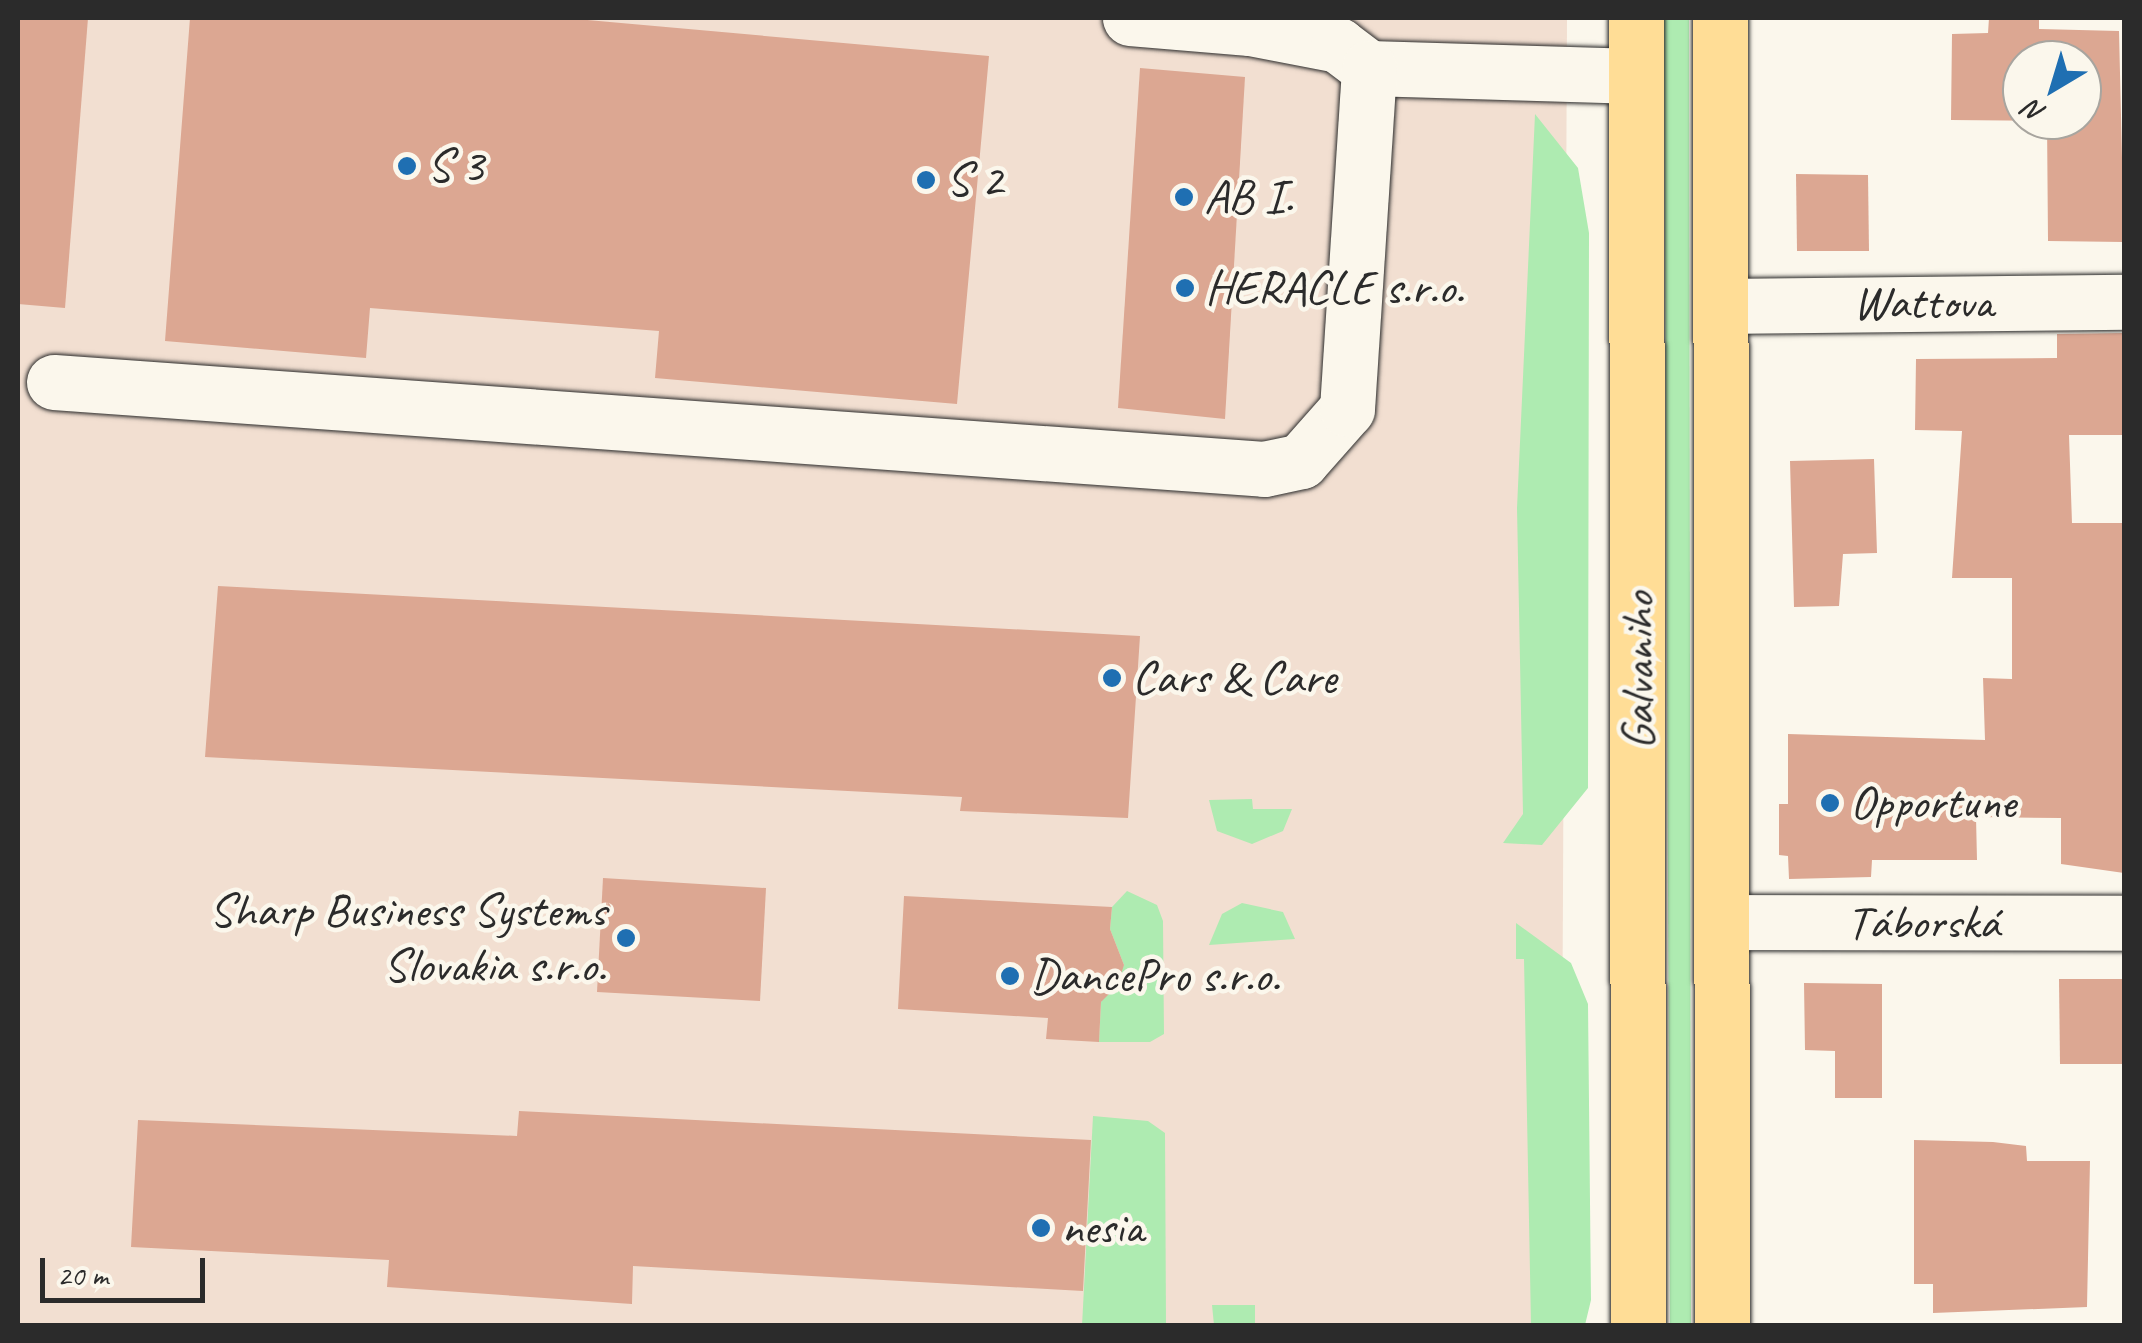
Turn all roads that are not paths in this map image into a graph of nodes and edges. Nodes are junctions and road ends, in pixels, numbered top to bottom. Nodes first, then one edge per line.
1 (1130, 18) edge
2 (1636, 18) edge
3 (1720, 18) edge
4 (1369, 68) junction
5 (1636, 76) junction
6 (2124, 302) edge
7 (1721, 306) junction
8 (54, 382) dead end
9 (1722, 922) junction
10 (2124, 923) edge
11 (1638, 1326) edge
12 (1722, 1326) edge

1 - 4 street
2 - 5 main road, Galvaniho
3 - 7 main road, Galvaniho
4 - 5 street
4 - 8 street
5 - 11 main road, Galvaniho
6 - 7 street, Wattova
7 - 9 main road, Galvaniho
9 - 10 street, Táborská
9 - 12 main road, Galvaniho

